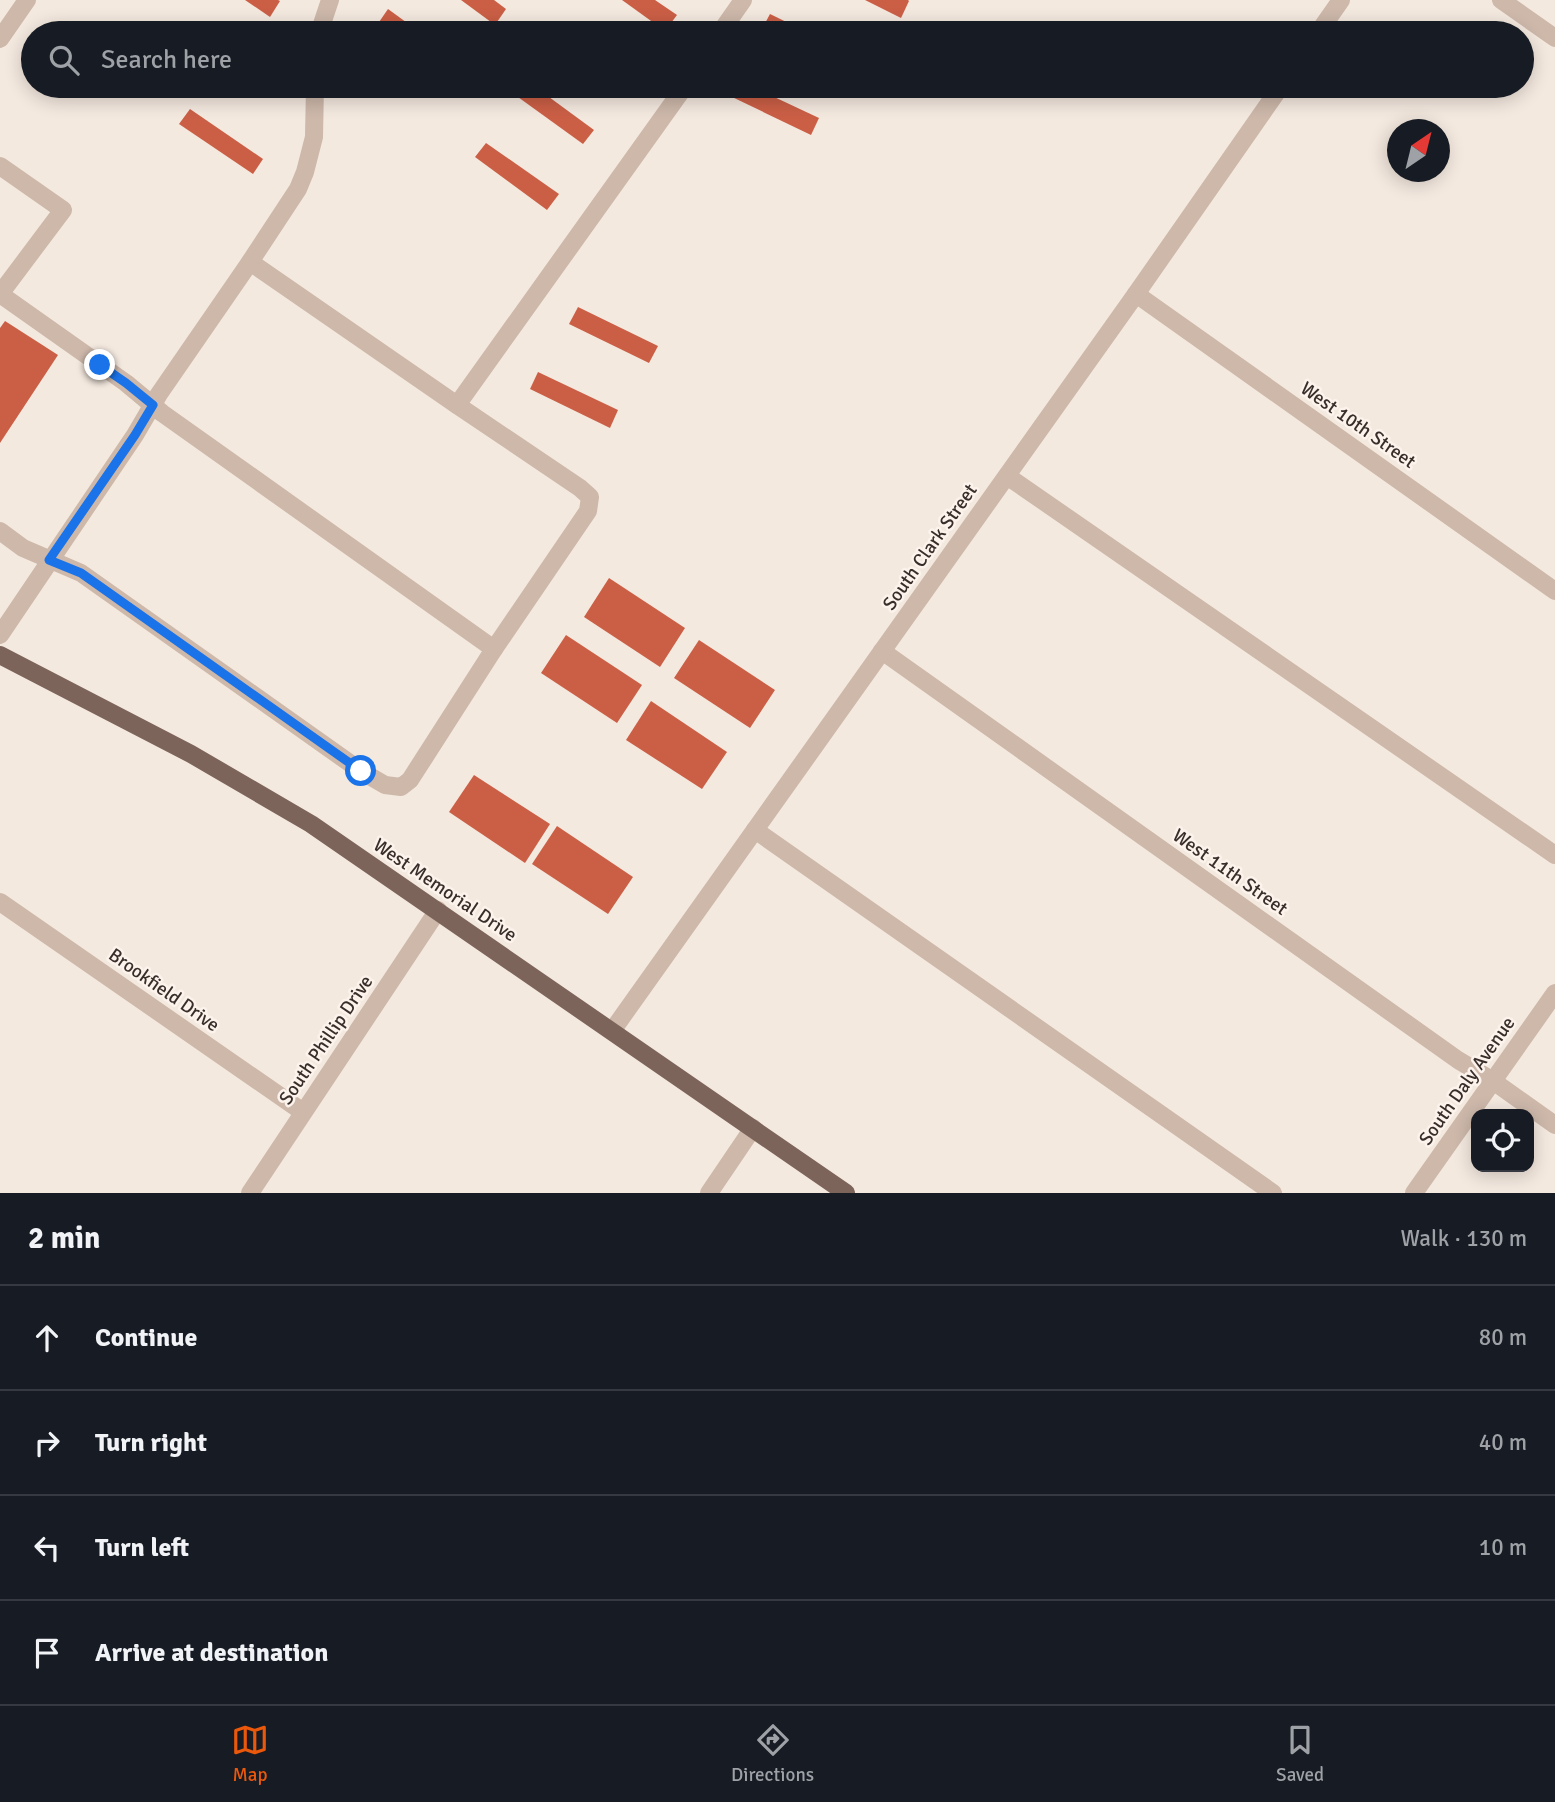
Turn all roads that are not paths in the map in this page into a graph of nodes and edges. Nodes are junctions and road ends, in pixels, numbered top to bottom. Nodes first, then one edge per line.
1 (27, 0) edge
2 (330, 0) edge
3 (743, 0) edge
4 (1341, 0) edge
5 (1501, 0) edge
6 (323, 21) edge
7 (728, 21) edge
8 (1326, 21) edge
9 (1531, 21) edge
10 (1534, 23) edge
11 (1555, 38) edge
12 (0, 39) edge
13 (315, 98) edge
14 (675, 98) edge
15 (1273, 98) edge
16 (0, 166) edge
17 (250, 262) junction
18 (1136, 294) junction
19 (153, 405) junction
20 (457, 405) junction
21 (1007, 476) junction
22 (0, 531) edge
23 (49, 560) junction
24 (1555, 591) edge
25 (0, 635) edge
26 (494, 649) junction
27 (882, 651) junction
28 (0, 655) edge
29 (755, 830) junction
30 (1555, 855) edge
31 (0, 902) edge
32 (438, 910) junction
33 (1555, 993) edge
34 (612, 1031) junction
35 (1493, 1081) junction
36 (303, 1112) junction
37 (1555, 1125) edge
38 (752, 1128) junction
39 (250, 1193) edge
40 (709, 1193) edge
41 (846, 1193) edge
42 (1273, 1193) edge
43 (1414, 1193) edge

1 - 12 street
2 - 6 street
3 - 7 street
4 - 8 street
5 - 9 street
10 - 11 street
13 - 17 street
14 - 20 street
15 - 18 street, South Clark Street
16 - 19 street
17 - 19 street
17 - 20 street
18 - 21 street, South Clark Street
18 - 24 street, West 10th Street
19 - 23 street
19 - 26 street
20 - 26 street
21 - 27 street, South Clark Street
21 - 30 street
22 - 23 street
23 - 25 street
23 - 26 street
27 - 29 street, South Clark Street
27 - 35 street, West 11th Street
28 - 32 main road, West Memorial Drive
29 - 34 street, South Clark Street
29 - 42 street
31 - 36 street, Brookfield Drive
32 - 34 main road, West Memorial Drive
32 - 36 street, South Phillip Drive
33 - 35 street, South Daly Avenue
34 - 38 main road, West Memorial Drive
35 - 37 street, West 11th Street
35 - 43 street, South Daly Avenue
36 - 39 street, South Phillip Drive
38 - 40 street
38 - 41 main road, West Memorial Drive

